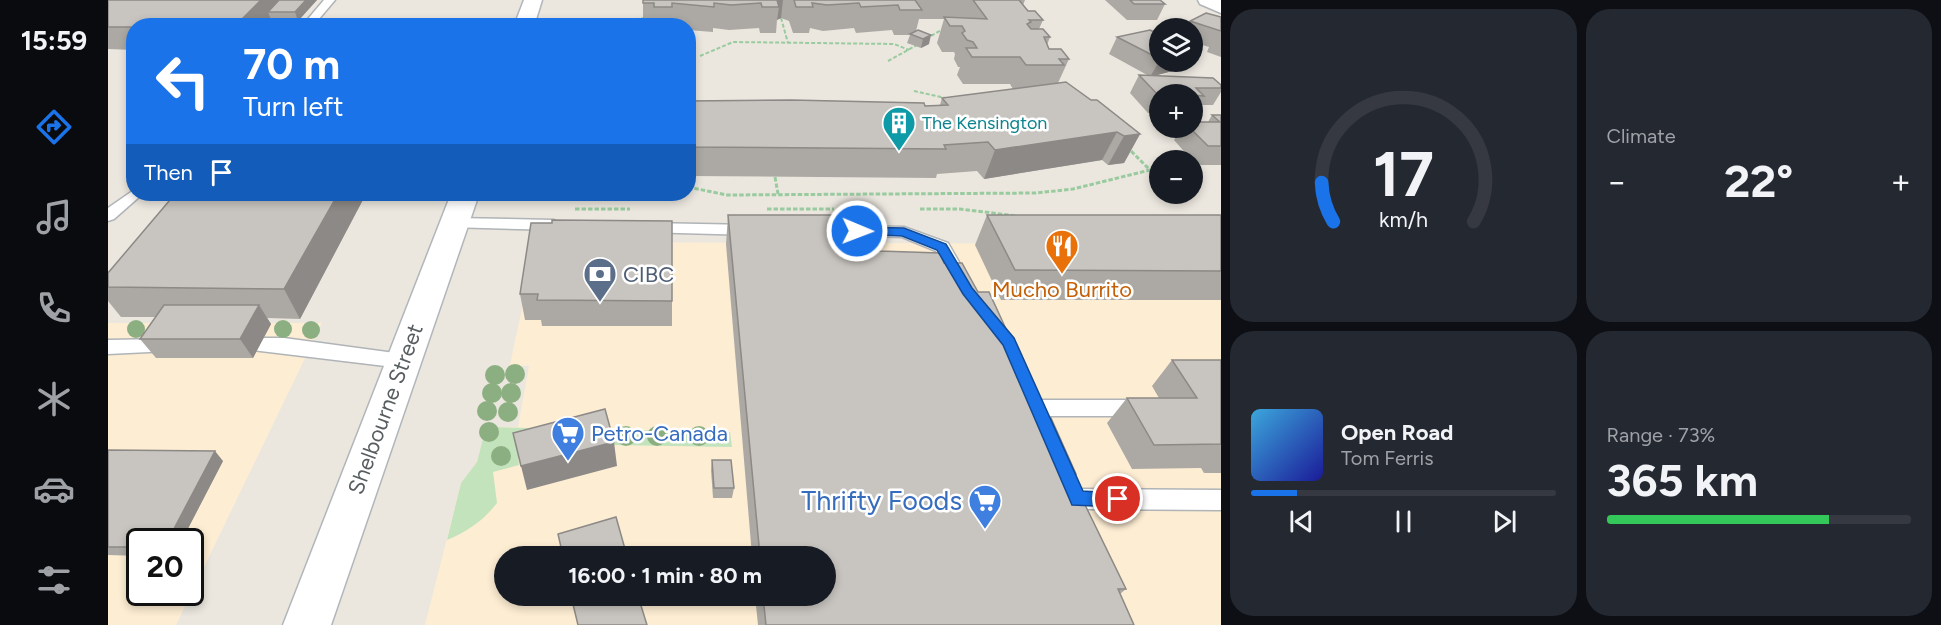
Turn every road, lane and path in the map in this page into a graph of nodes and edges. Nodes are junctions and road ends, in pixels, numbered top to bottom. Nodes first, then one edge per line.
1 (330, 0) edge
2 (533, 0) edge
3 (1207, 0) edge
4 (1221, 7) edge
5 (314, 18) edge
6 (527, 18) edge
7 (781, 18) edge
8 (947, 27) dead end
9 (788, 43) junction
10 (909, 50) junction
11 (700, 56) dead end
12 (888, 61) dead end
13 (915, 91) dead end
14 (960, 100) edge
15 (1126, 146) edge
16 (775, 177) dead end
17 (696, 189) edge
18 (777, 194) junction
19 (126, 201) edge
20 (460, 208) edge
21 (108, 216) edge
22 (574, 225) edge
23 (628, 227) edge
24 (776, 230) edge
25 (834, 231) edge
26 (973, 298) edge
27 (259, 345) dead end
28 (163, 346) edge
29 (108, 347) edge
30 (402, 361) junction
31 (1028, 386) edge
32 (1037, 408) junction
33 (1162, 408) edge
34 (1046, 427) edge
35 (1068, 478) edge
36 (1078, 499) junction
37 (1221, 500) edge
38 (1087, 520) edge
39 (308, 625) edge

1 - 5 lane
2 - 6 main road
3 - 4 main road
7 - 9 path
8 - 10 path
9 - 10 path
9 - 11 path
10 - 12 path
13 - 14 path
15 - 18 path
16 - 18 path
17 - 18 path
19 - 21 lane
20 - 22 lane
20 - 30 main road, Shelbourne Street
23 - 24 lane
25 - 26 lane
27 - 30 lane
28 - 29 lane
30 - 39 main road, Shelbourne Street
31 - 32 lane
32 - 33 lane
32 - 34 lane
35 - 36 lane
36 - 37 lane
36 - 38 lane

